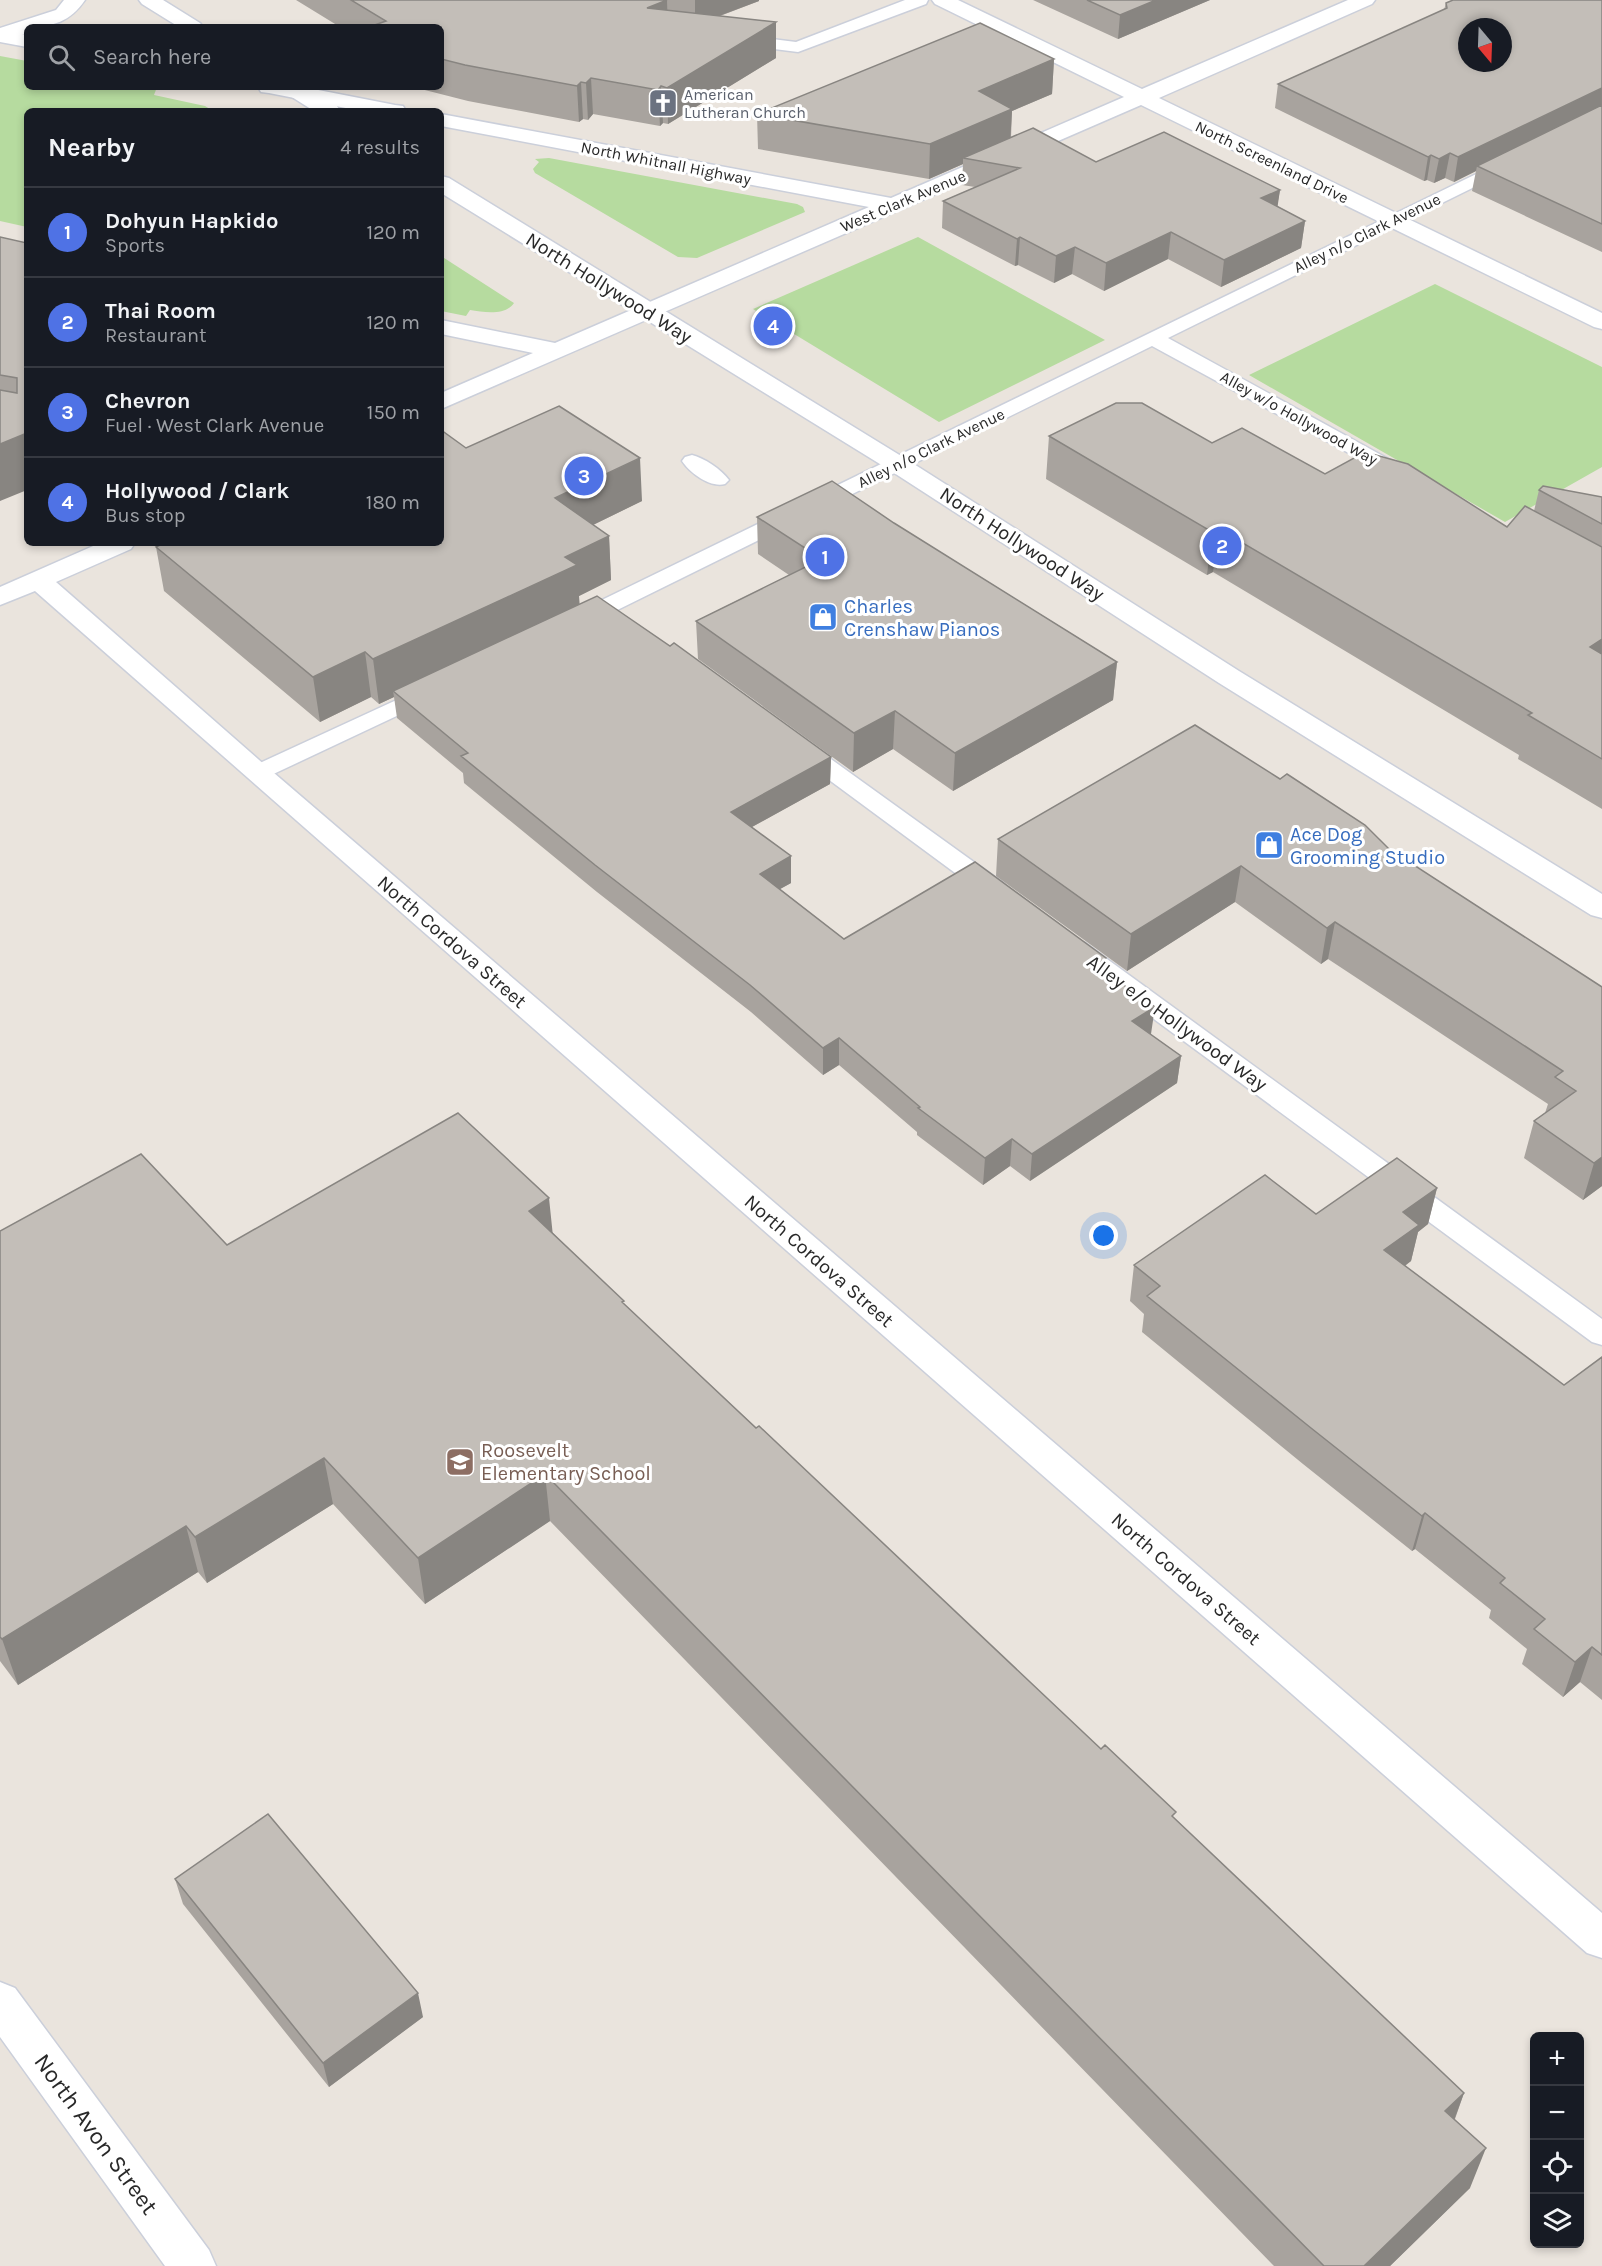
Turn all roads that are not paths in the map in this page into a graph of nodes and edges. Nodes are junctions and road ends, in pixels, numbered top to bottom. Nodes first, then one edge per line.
1 (75, 0) edge
2 (149, 0) edge
3 (920, 0) edge
4 (942, 0) edge
5 (1365, 0) edge
6 (34, 24) edge
7 (188, 24) edge
8 (24, 28) edge
9 (0, 36) edge
10 (724, 37) edge
11 (24, 40) edge
12 (297, 90) edge
13 (1141, 98) junction
14 (324, 108) edge
15 (381, 108) edge
16 (444, 121) edge
17 (1529, 153) edge
18 (444, 185) edge
19 (891, 206) junction
20 (1392, 221) junction
21 (647, 312) junction
22 (1602, 322) edge
23 (444, 328) edge
24 (1154, 339) junction
25 (557, 351) junction
26 (444, 401) edge
27 (692, 461) dead end
28 (897, 464) junction
29 (1410, 478) edge
30 (718, 480) dead end
31 (115, 546) edge
32 (38, 580) junction
33 (0, 597) edge
34 (555, 632) edge
35 (448, 682) edge
36 (781, 734) edge
37 (257, 773) junction
38 (1013, 903) edge
39 (1602, 908) edge
40 (1061, 939) edge
41 (1602, 1334) edge
42 (1602, 1939) edge
43 (0, 2002) edge
44 (193, 2266) edge

1 - 6 street
2 - 7 street
3 - 10 lane
4 - 13 street, North Screenland Drive
5 - 13 street, West Clark Avenue
8 - 9 street
9 - 11 street
12 - 14 street
12 - 15 street
13 - 19 street, West Clark Avenue
13 - 20 street, North Screenland Drive
16 - 19 street, North Whitnall Highway
17 - 20 lane, Alley n/o Clark Avenue
18 - 21 street, North Hollywood Way
19 - 21 street, West Clark Avenue
20 - 22 street, North Screenland Drive
20 - 24 lane, Alley n/o Clark Avenue
21 - 25 street, West Clark Avenue
21 - 28 street, North Hollywood Way
23 - 25 street
24 - 28 lane, Alley n/o Clark Avenue
24 - 29 lane, Alley w/o Hollywood Way
25 - 26 street, West Clark Avenue
27 - 30 lane
28 - 34 lane, Alley n/o Clark Avenue
28 - 39 street, North Hollywood Way
31 - 32 street
32 - 33 street
32 - 37 street, North Cordova Street
35 - 37 lane
36 - 38 lane
37 - 42 street, North Cordova Street
40 - 41 lane, Alley e/o Hollywood Way
43 - 44 street, North Avon Street

